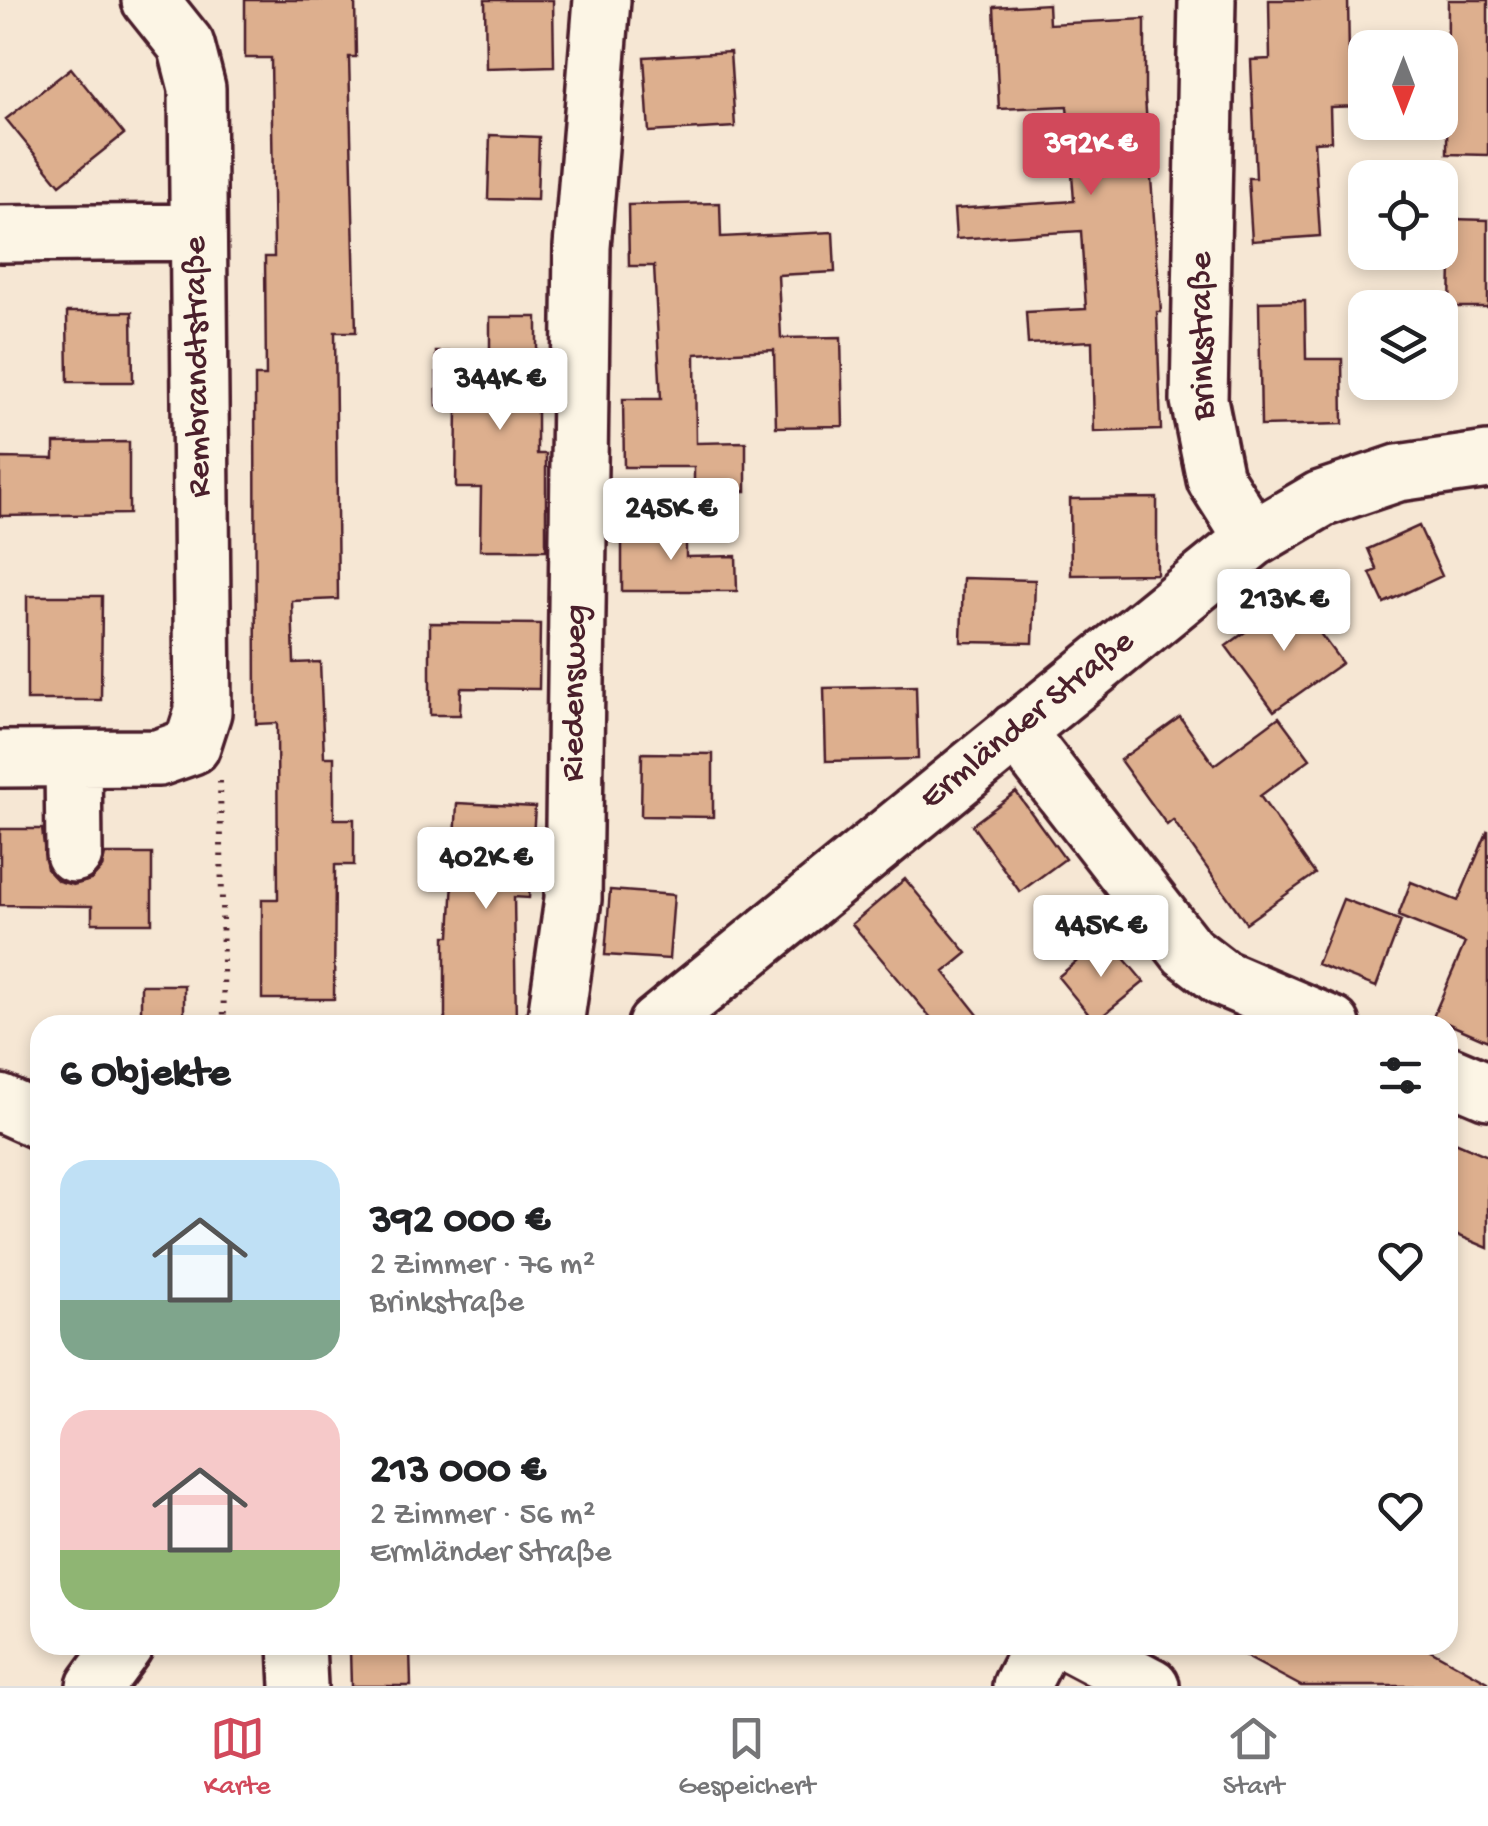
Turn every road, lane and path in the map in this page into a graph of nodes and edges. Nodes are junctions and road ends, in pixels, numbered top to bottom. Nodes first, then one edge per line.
1 (150, 0) edge
2 (602, 0) edge
3 (1207, 0) edge
4 (196, 232) junction
5 (0, 234) edge
6 (1488, 460) edge
7 (1253, 540) junction
8 (1016, 731) junction
9 (192, 746) junction
10 (73, 759) junction
11 (0, 760) edge
12 (74, 854) dead end
13 (224, 1015) edge
14 (556, 1015) edge
15 (668, 1015) edge
16 (1309, 1015) edge
17 (1458, 1078) edge
18 (1488, 1092) edge
19 (0, 1102) edge
20 (30, 1116) edge
21 (118, 1655) edge
22 (298, 1655) edge
23 (1037, 1655) edge
24 (1092, 1655) edge
25 (95, 1686) edge
26 (299, 1686) edge
27 (1021, 1686) edge
28 (1151, 1686) edge

1 - 4 street, Rembrandtstraße
2 - 14 street, Riedensweg
3 - 7 street, Brinkstraße
4 - 5 street
4 - 9 street, Rembrandtstraße
6 - 7 street, Ermländer Straße
7 - 8 street, Ermländer Straße
8 - 15 street, Ermländer Straße
8 - 16 street
9 - 10 street
9 - 13 path
10 - 11 street
10 - 12 street
17 - 18 street
19 - 20 street
21 - 25 street
22 - 26 street
23 - 27 street
24 - 28 street

